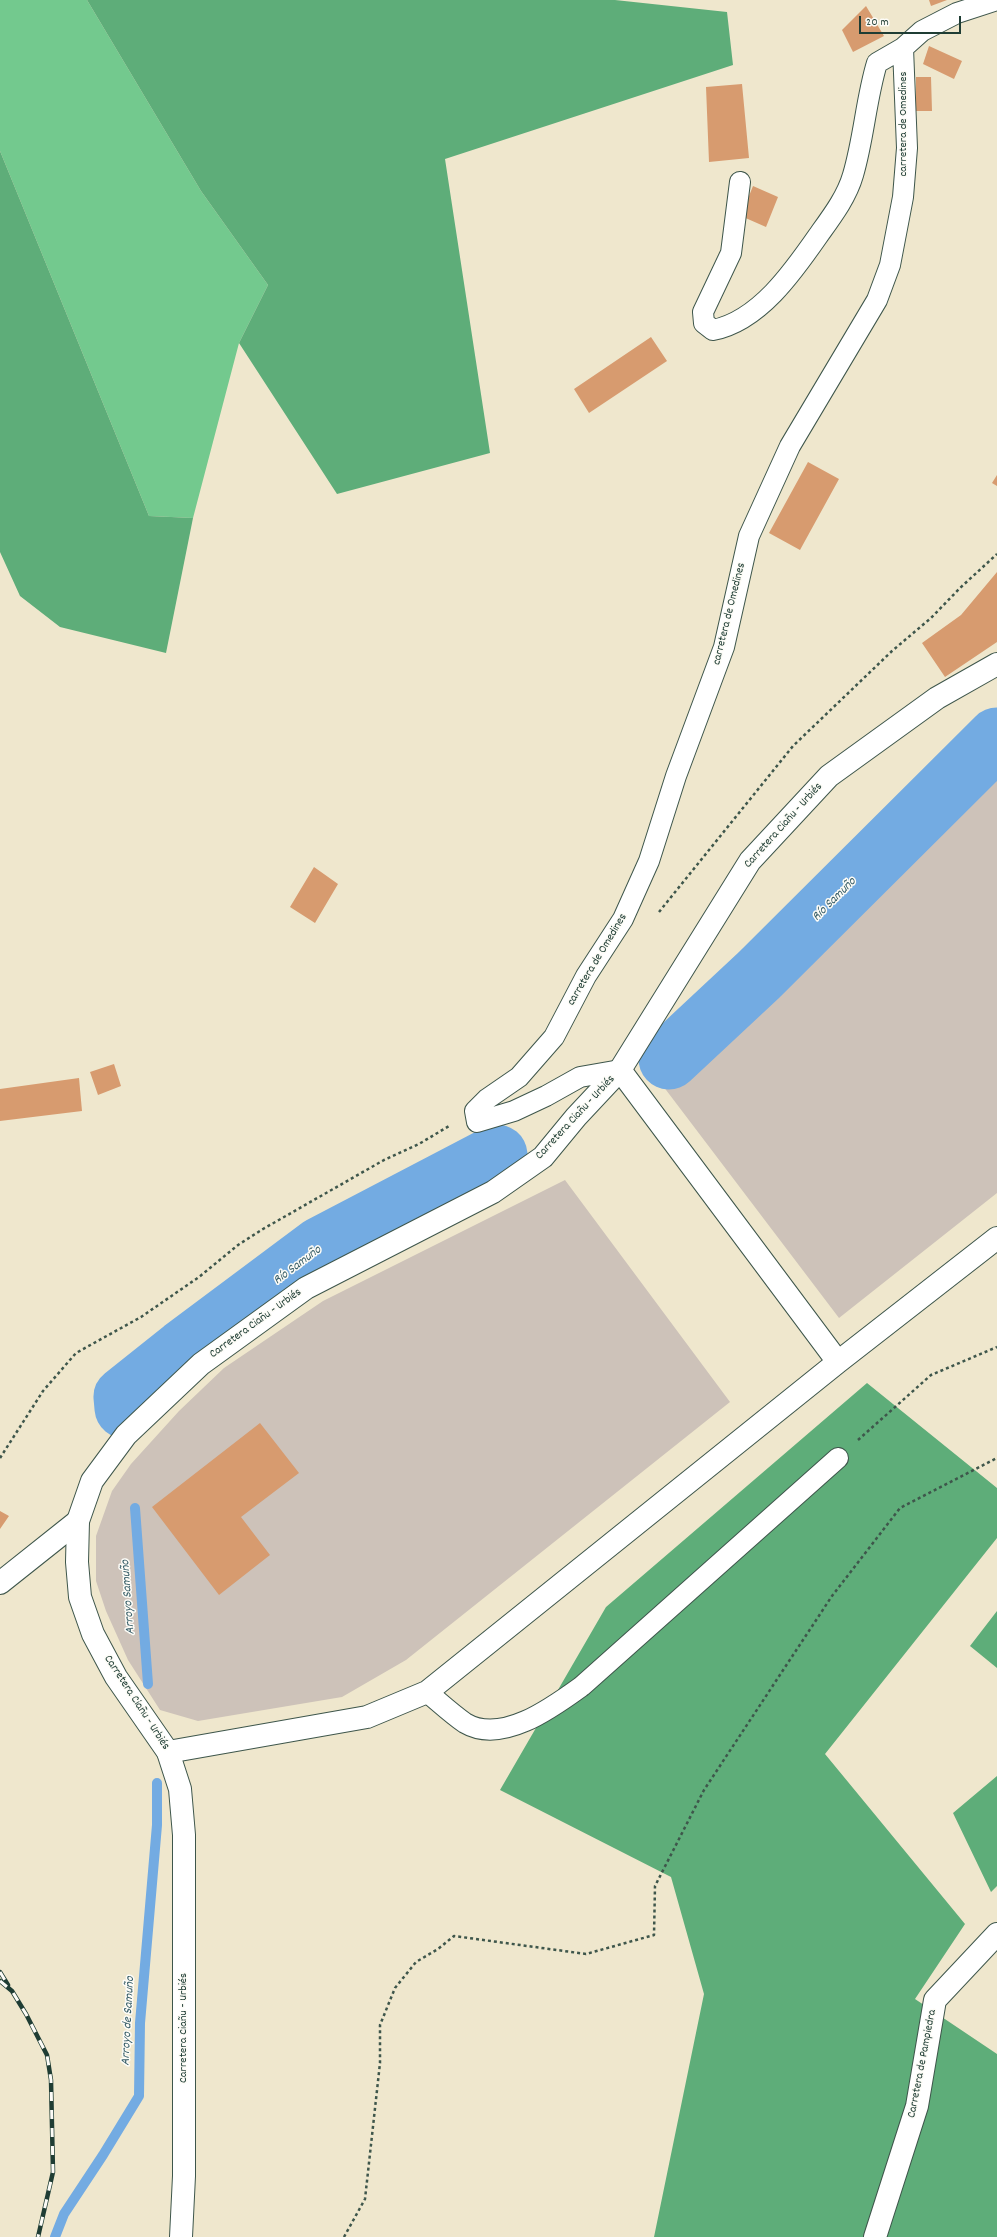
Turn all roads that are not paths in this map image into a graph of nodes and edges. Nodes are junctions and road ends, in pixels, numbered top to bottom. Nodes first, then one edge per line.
1 (997, 0) edge
2 (903, 48) junction
3 (740, 182) dead end
4 (997, 664) edge
5 (620, 1070) junction
6 (997, 1238) edge
7 (838, 1362) junction
8 (838, 1458) road end
9 (78, 1521) junction
10 (0, 1583) edge
11 (427, 1692) junction
12 (168, 1752) junction
13 (997, 1934) edge
14 (181, 2237) edge
15 (875, 2237) edge

1 - 2 lane
2 - 3 lane
2 - 5 lane, carretera de Omedines
4 - 5 street, Carretera Ciañu - Urbiés
5 - 7 street
5 - 9 street, Carretera Ciañu - Urbiés
6 - 7 street
7 - 11 street
8 - 11 lane
9 - 10 street
9 - 12 street, Carretera Ciañu - Urbiés
11 - 12 street
12 - 14 street, Carretera Ciañu - Urbiés
13 - 15 street, Carretera de Pampiedra

